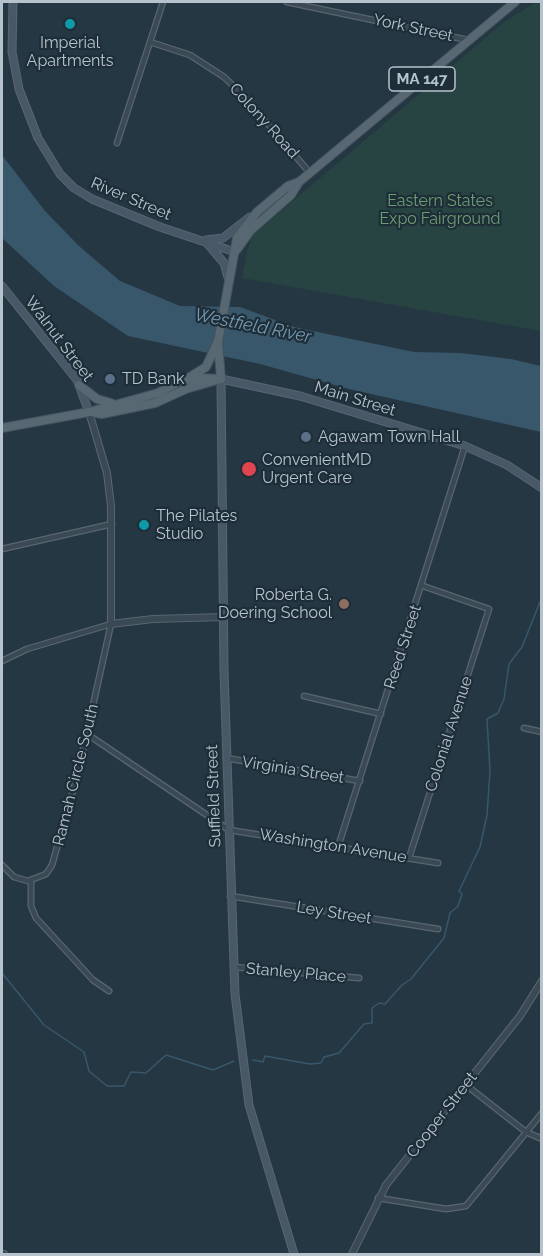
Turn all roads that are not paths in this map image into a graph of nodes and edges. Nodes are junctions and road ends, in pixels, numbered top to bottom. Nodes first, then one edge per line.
1 (13, 2) edge
2 (163, 2) edge
3 (287, 2) edge
4 (515, 2) edge
5 (468, 40) junction
6 (150, 42) junction
7 (117, 143) dead end
8 (310, 173) junction
9 (299, 183) junction
10 (257, 212) junction
11 (204, 242) junction
12 (235, 252) junction
13 (229, 282) junction
14 (2, 286) edge
15 (215, 359) junction
16 (221, 379) junction
17 (179, 382) junction
18 (80, 385) junction
19 (116, 403) junction
20 (88, 412) junction
21 (2, 428) edge
22 (465, 446) junction
23 (542, 488) edge
24 (112, 524) junction
25 (2, 549) edge
26 (423, 586) junction
27 (224, 617) junction
28 (111, 624) junction
29 (2, 662) edge
30 (304, 696) dead end
31 (381, 714) junction
32 (524, 728) dead end
33 (542, 732) edge
34 (87, 734) junction
35 (226, 758) junction
36 (360, 781) junction
37 (229, 830) junction
38 (338, 847) junction
39 (409, 858) junction
40 (438, 863) dead end
41 (2, 865) edge
42 (31, 881) junction
43 (230, 896) junction
44 (438, 929) dead end
45 (234, 967) junction
46 (359, 978) dead end
47 (542, 981) edge
48 (109, 991) dead end
49 (466, 1084) junction
50 (542, 1113) edge
51 (526, 1132) junction
52 (542, 1139) edge
53 (378, 1198) junction
54 (294, 1254) edge
55 (352, 1254) edge

1 - 11 main road, River Street
2 - 6 street
3 - 5 street, York Street
4 - 5 main road, MA 147
5 - 8 main road, MA 147
6 - 7 street
6 - 8 street, Colony Road
8 - 9 main road, MA 147
9 - 10 main road, MA 147
9 - 12 main road, MA 147
10 - 11 main road
10 - 12 main road, MA 147
11 - 12 main road, River Street
11 - 13 main road
12 - 13 main road, MA 147
13 - 15 main road, Suffield Street / MA 147
14 - 18 main road, Walnut Street
15 - 16 main road, Suffield Street / MA 147
15 - 17 main road
16 - 17 main road
16 - 20 main road
16 - 22 main road, Main Street
16 - 27 main road, Suffield Street
17 - 19 main road
18 - 19 main road
18 - 20 main road, Walnut Street
19 - 20 main road
20 - 21 main road
20 - 24 street
22 - 23 main road, Main Street
22 - 26 street, Reed Street
24 - 25 street
24 - 28 street
26 - 31 street, Reed Street
26 - 39 street, Colonial Avenue
27 - 28 street
27 - 35 main road, Suffield Street
28 - 29 street
28 - 34 street, Ramah Circle South
30 - 31 street
31 - 36 street, Reed Street
32 - 33 street
34 - 37 street
34 - 42 street, Ramah Circle South
35 - 36 street, Virginia Street
35 - 37 main road, Suffield Street
36 - 38 street, Reed Street
37 - 38 street, Washington Avenue
37 - 43 main road, Suffield Street
38 - 39 street, Washington Avenue
39 - 40 street, Washington Avenue
41 - 42 street
42 - 48 street
43 - 44 street, Ley Street
43 - 45 main road, Suffield Street
45 - 46 street, Stanley Place
45 - 54 main road, Suffield Street
47 - 49 street, Cooper Street
49 - 51 street
49 - 53 street, Cooper Street
50 - 51 street
51 - 52 street
51 - 53 street
53 - 55 street, Cooper Street

